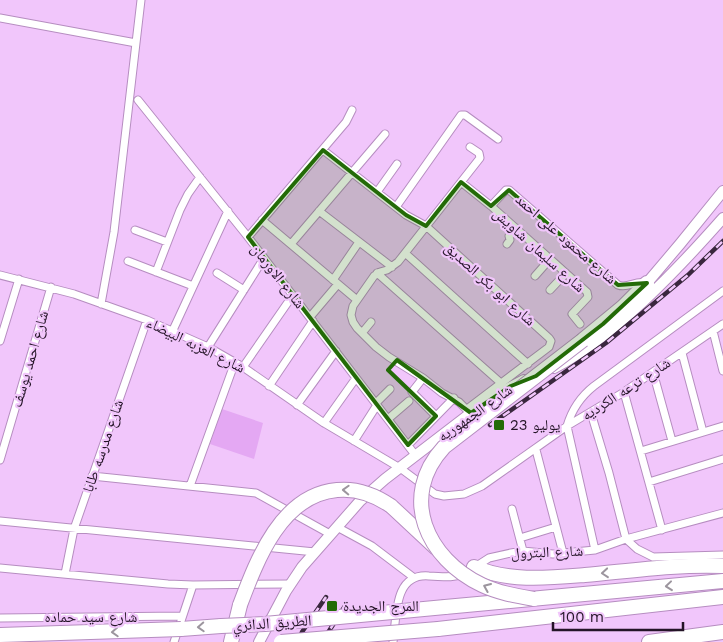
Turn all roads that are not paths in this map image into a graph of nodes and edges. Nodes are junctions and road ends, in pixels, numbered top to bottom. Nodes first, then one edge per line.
1 (141, 0) edge
2 (0, 18) edge
3 (136, 43) junction
4 (138, 100) dead end
5 (352, 110) dead end
6 (385, 134) dead end
7 (498, 139) dead end
8 (470, 146) dead end
9 (323, 150) junction
10 (397, 164) dead end
11 (352, 172) junction
12 (200, 177) junction
13 (461, 182) junction
14 (723, 191) edge
15 (377, 192) junction
16 (491, 206) junction
17 (396, 207) junction
18 (228, 211) junction
19 (319, 211) junction
20 (723, 218) edge
21 (262, 220) junction
22 (426, 226) junction
23 (516, 228) junction
24 (135, 230) dead end
25 (248, 237) junction
26 (167, 242) junction
27 (358, 242) junction
28 (291, 244) junction
29 (507, 244) dead end
30 (405, 253) junction
31 (264, 258) junction
32 (550, 258) junction
33 (128, 261) dead end
34 (395, 265) junction
35 (156, 272) junction
36 (377, 273) junction
37 (566, 273) junction
38 (217, 274) dead end
39 (0, 275) edge
40 (535, 276) dead end
41 (19, 279) junction
42 (336, 282) junction
43 (193, 286) junction
44 (51, 287) junction
45 (650, 287) junction
46 (244, 290) junction
47 (550, 290) dead end
48 (723, 291) edge
49 (293, 295) junction
50 (357, 300) junction
51 (101, 304) junction
52 (311, 319) junction
53 (147, 320) junction
54 (371, 322) dead end
55 (580, 324) dead end
56 (723, 324) edge
57 (174, 330) junction
58 (713, 331) junction
59 (362, 333) junction
60 (0, 341) edge
61 (208, 347) junction
62 (336, 351) junction
63 (682, 354) junction
64 (235, 362) junction
65 (528, 364) junction
66 (243, 367) junction
67 (723, 371) edge
68 (653, 372) junction
69 (356, 378) junction
70 (423, 378) junction
71 (502, 384) junction
72 (269, 386) junction
73 (390, 389) dead end
74 (624, 392) junction
75 (454, 398) junction
76 (409, 401) dead end
77 (376, 404) junction
78 (297, 405) junction
79 (469, 411) junction
80 (592, 413) junction
81 (436, 416) junction
82 (388, 419) junction
83 (324, 423) junction
84 (567, 426) junction
85 (723, 426) edge
86 (703, 432) junction
87 (354, 441) junction
88 (672, 442) junction
89 (408, 445) junction
90 (536, 450) junction
91 (641, 451) junction
92 (416, 456) junction
93 (723, 459) edge
94 (0, 460) edge
95 (400, 468) junction
96 (92, 476) junction
97 (649, 482) junction
98 (190, 486) junction
99 (512, 509) dead end
100 (723, 513) edge
101 (0, 521) edge
102 (556, 527) junction
103 (74, 529) junction
104 (334, 530) junction
105 (662, 530) junction
106 (520, 538) junction
107 (626, 539) junction
108 (438, 550) junction
109 (595, 550) junction
110 (315, 552) junction
111 (523, 552) junction
112 (563, 553) junction
113 (723, 555) edge
114 (723, 566) edge
115 (474, 567) junction
116 (0, 568) edge
117 (65, 574) junction
118 (413, 577) junction
119 (720, 581) edge
120 (290, 584) junction
121 (194, 585) junction
122 (721, 597) edge
123 (534, 599) junction
124 (182, 616) junction
125 (0, 618) edge
126 (723, 632) edge
127 (0, 635) edge
128 (174, 642) edge
129 (231, 642) edge
130 (259, 642) edge
131 (281, 642) edge
132 (393, 642) edge
133 (649, 642) edge

1 - 3 street
2 - 3 street
3 - 51 street
4 - 12 street, شارع الاورمان
5 - 9 street
6 - 11 street
7 - 17 street
8 - 13 street
9 - 11 street, شارع ابو بكر الصديق
9 - 21 street
10 - 15 street
11 - 15 street, شارع ابو بكر الصديق
11 - 19 street
12 - 18 street, شارع الاورمان
12 - 26 street
13 - 16 street, شارع سليمان شاويش
13 - 22 street
14 - 45 main road, شارع الجمهوريه
15 - 17 street, شارع ابو بكر الصديق
16 - 23 street, شارع سليمان شاويش
16 - 45 street, شارع محمود على احمد
17 - 22 street, شارع ابو بكر الصديق
18 - 25 street, شارع الاورمان
18 - 43 street
19 - 27 street
19 - 28 street
20 - 45 main road, شارع الجمهوريه
21 - 25 street
21 - 28 street
22 - 30 street
22 - 65 street, شارع ابو بكر الصديق
23 - 29 street
23 - 32 street, شارع سليمان شاويش
24 - 26 street
25 - 31 street, شارع الاورمان
26 - 35 street
27 - 34 street
27 - 42 street
28 - 42 street
30 - 34 street
30 - 65 street
31 - 46 street
31 - 49 street, شارع الاورمان
32 - 37 street, شارع سليمان شاويش
32 - 40 street
33 - 35 street
34 - 36 street
35 - 43 street
36 - 50 street
36 - 71 street
37 - 47 street
37 - 55 street, شارع سليمان شاويش
38 - 46 street
39 - 41 street, شارع العزبه البيضاء
41 - 44 street, شارع العزبه البيضاء
41 - 60 street
42 - 50 street
42 - 52 street
43 - 57 street
44 - 51 street, شارع العزبه البيضاء
44 - 94 street, شارع احمد يوسف
45 - 79 main road, شارع الجمهوريه
45 - 108 highway, bridge
46 - 61 street
48 - 84 street
49 - 52 street, شارع الاورمان
49 - 66 street
50 - 59 street
51 - 53 street, شارع العزبه البيضاء
52 - 62 street, شارع الاورمان
52 - 72 street
53 - 57 street, شارع العزبه البيضاء
53 - 96 street, شارع مدرسه طابا
54 - 59 street
56 - 58 street, شارع ترعه الكرديه
57 - 61 street, شارع العزبه البيضاء
58 - 63 street, شارع ترعه الكرديه
58 - 67 street
59 - 70 street
61 - 64 street, شارع العزبه البيضاء
62 - 69 street, شارع الاورمان
62 - 78 street
63 - 68 street, شارع ترعه الكرديه
63 - 86 street
64 - 66 street, شارع العزبه البيضاء
64 - 98 street
65 - 71 street
66 - 72 street, شارع العزبه البيضاء
68 - 74 street, شارع ترعه الكرديه
68 - 88 street
69 - 77 street, شارع الاورمان
69 - 83 street
70 - 75 street
70 - 81 street
71 - 79 street
72 - 78 street, شارع العزبه البيضاء
73 - 77 street
74 - 80 street, شارع ترعه الكرديه
74 - 91 street
75 - 79 street
75 - 81 street
76 - 82 street
77 - 82 street, شارع الاورمان
77 - 87 street
78 - 83 street, شارع العزبه البيضاء
79 - 92 main road, شارع الجمهوريه
80 - 84 street, شارع ترعه الكرديه
80 - 107 street
81 - 89 street
82 - 89 street, شارع الاورمان
83 - 87 street, شارع العزبه البيضاء
84 - 90 street, شارع ترعه الكرديه
84 - 109 street
85 - 86 street
86 - 88 street
87 - 95 street, شارع العزبه البيضاء
88 - 91 street
89 - 92 street, شارع الاورمان
90 - 95 street, شارع ترعه الكرديه
90 - 102 street
91 - 97 street
92 - 95 main road, شارع الجمهوريه
93 - 97 street
95 - 104 main road, شارع الجمهوريه
96 - 98 street
96 - 103 street, شارع مدرسه طابا
97 - 105 street
98 - 104 street
99 - 106 street
100 - 105 street, شارع البترول
101 - 103 street
102 - 106 street
102 - 112 street
103 - 110 street
103 - 117 street, شارع مدرسه طابا
104 - 110 main road, شارع الجمهوريه
104 - 118 street
105 - 107 street, شارع البترول
106 - 111 street
107 - 109 street, شارع البترول
107 - 113 street
123 -> 108 highway, bridge
108 -> 129 highway, bridge
109 - 112 street, شارع البترول
110 - 120 main road, شارع الجمهوريه
111 - 112 street, شارع البترول
111 - 115 street, شارع البترول
114 -> 115 highway
115 - 118 street, شارع البترول
116 - 117 street
117 - 121 street
118 - 132 street
119 -> 123 highway, الطريق الدائري
120 - 121 street
120 - 130 main road, شارع الجمهوريه
121 - 124 street
122 - 131 highway, الطريق الدائري, bridge
123 -> 127 highway, الطريق الدائري, bridge
124 - 125 street, شارع سيد حماده
124 - 128 street
126 - 133 highway

